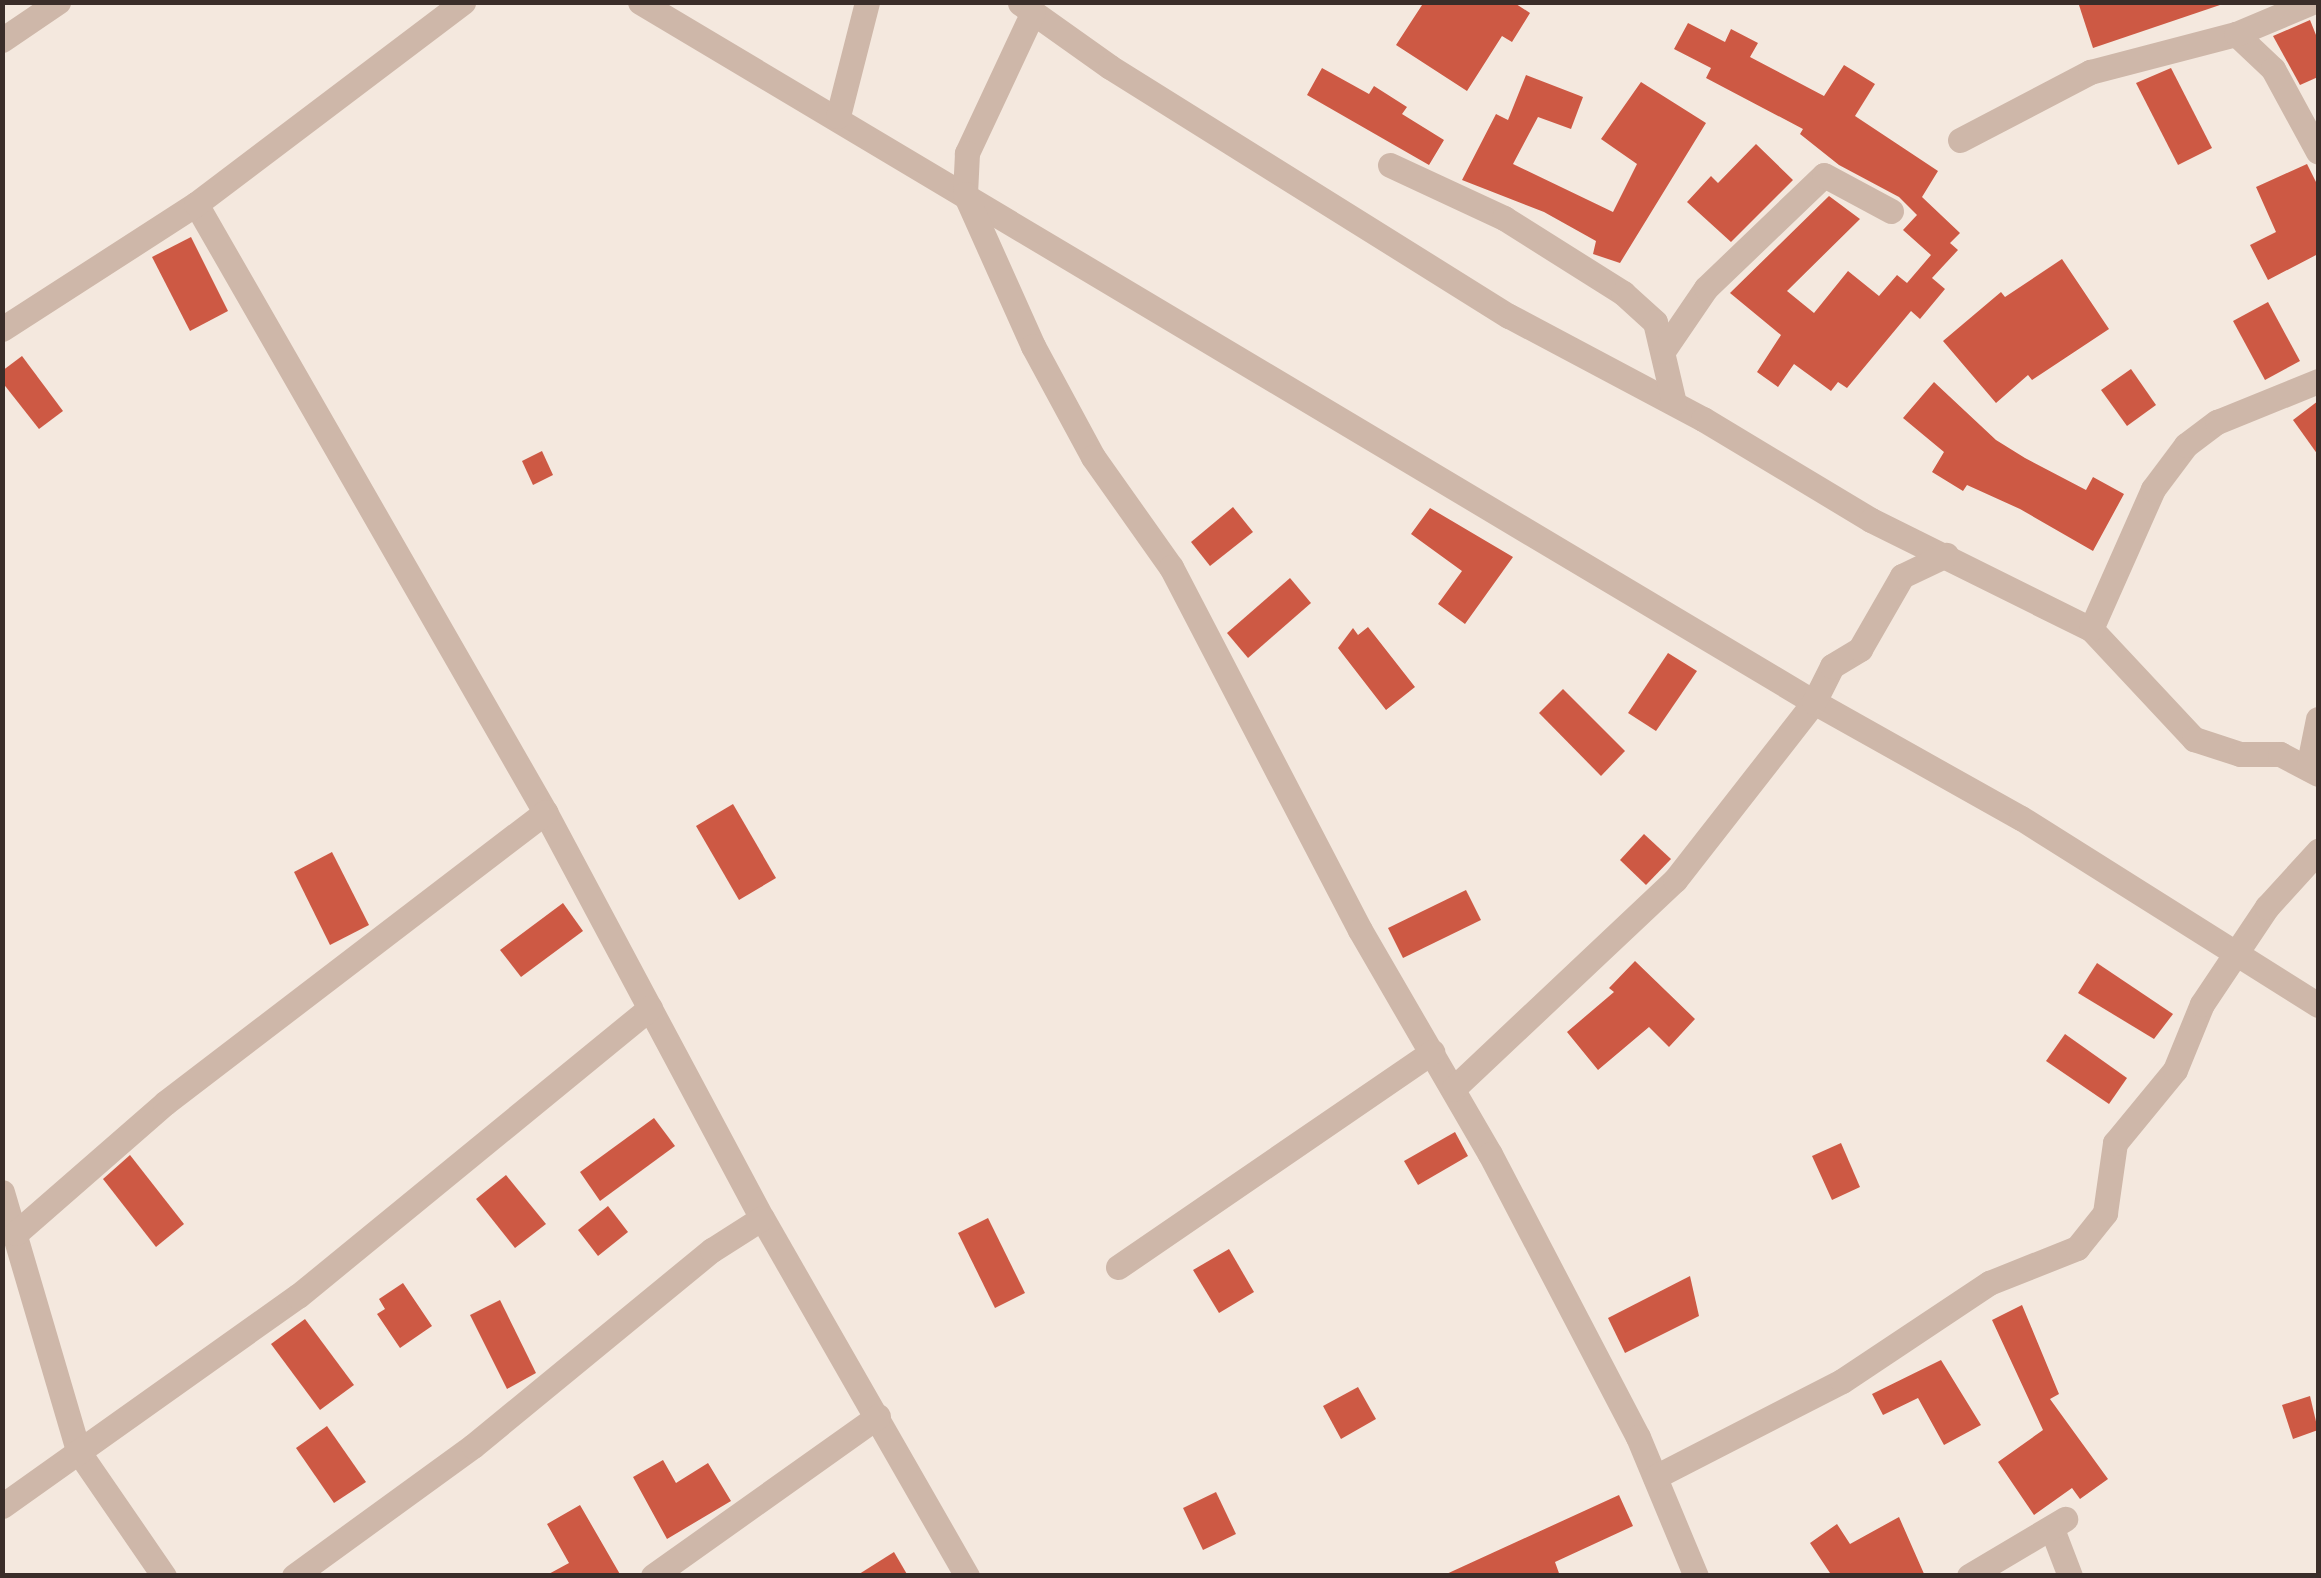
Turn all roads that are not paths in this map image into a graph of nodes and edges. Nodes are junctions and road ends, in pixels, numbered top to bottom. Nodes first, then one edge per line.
1 (58, 2) edge
2 (463, 2) edge
3 (640, 2) edge
4 (867, 2) edge
5 (2312, 2) edge
6 (1026, 7) edge
7 (2236, 34) junction
8 (2, 40) edge
9 (838, 116) junction
10 (1960, 140) dead end
11 (2318, 152) edge
12 (1390, 164) dead end
13 (965, 194) junction
14 (196, 204) junction
15 (1891, 211) dead end
16 (2, 329) edge
17 (1663, 351) junction
18 (2318, 380) edge
19 (1674, 404) junction
20 (1946, 555) junction
21 (2091, 629) junction
22 (1814, 702) junction
23 (2318, 720) edge
24 (2313, 771) edge
25 (545, 812) junction
26 (2318, 850) edge
27 (2234, 956) junction
28 (2318, 1006) edge
29 (650, 1008) junction
30 (1432, 1052) junction
31 (1453, 1089) junction
32 (2, 1192) edge
33 (762, 1218) junction
34 (9, 1233) edge
35 (1118, 1266) dead end
36 (878, 1416) junction
37 (78, 1451) junction
38 (1654, 1476) junction
39 (2, 1506) edge
40 (164, 1576) edge
41 (294, 1576) edge
42 (652, 1576) edge
43 (967, 1576) edge
44 (1696, 1576) edge
45 (1968, 1576) edge
46 (2070, 1576) edge

1 - 8 street
2 - 14 street
3 - 9 street
4 - 9 street
5 - 7 street
6 - 13 street
6 - 19 street
7 - 10 street
7 - 11 street
9 - 13 street
12 - 17 street
13 - 22 street
13 - 30 street
14 - 16 street
14 - 25 street
15 - 17 street
17 - 19 street
18 - 21 street
19 - 20 street
20 - 21 street
20 - 22 street
21 - 24 street
22 - 27 street
22 - 31 street
23 - 24 street
25 - 29 street
25 - 34 street
26 - 27 street
27 - 28 street
27 - 38 street
29 - 33 street
29 - 37 street
30 - 31 street
30 - 35 street
31 - 38 street
32 - 34 street
33 - 36 street
33 - 41 street
34 - 37 street
36 - 42 street
36 - 43 street
37 - 39 street
37 - 40 street
38 - 44 street
45 - 46 street

